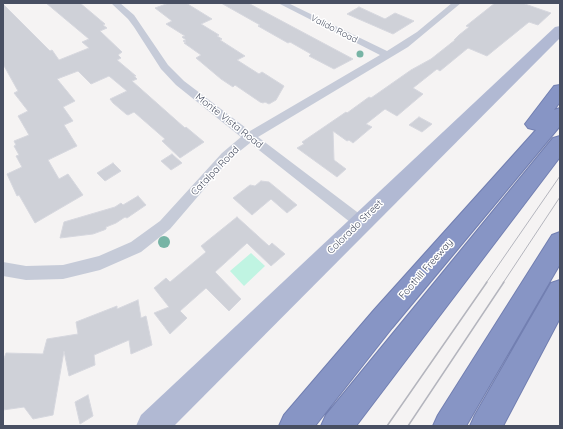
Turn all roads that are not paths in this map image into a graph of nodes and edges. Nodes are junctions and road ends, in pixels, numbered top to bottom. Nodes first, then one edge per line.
1 (115, 3) edge
2 (282, 3) edge
3 (457, 3) edge
4 (560, 30) edge
5 (386, 56) junction
6 (560, 90) edge
7 (560, 114) edge
8 (249, 137) junction
9 (560, 143) edge
10 (360, 222) junction
11 (560, 242) edge
12 (3, 269) edge
13 (560, 292) edge
14 (383, 319) junction
15 (152, 426) edge
16 (295, 426) edge
17 (337, 426) edge
18 (449, 426) edge
19 (486, 426) edge

1 - 8 street, Monte Vista Road
2 - 5 street, Valido Road
3 - 5 street, Catalpa Road
4 - 10 main road, Colorado Street
5 - 8 street, Catalpa Road
6 - 14 highway
7 - 14 highway, Foothill Freeway
8 - 10 street, Monte Vista Road
8 - 12 street, Catalpa Road
9 - 17 highway
10 - 15 main road, Colorado Street
11 - 18 highway
13 - 19 highway
14 - 16 highway, Foothill Freeway

